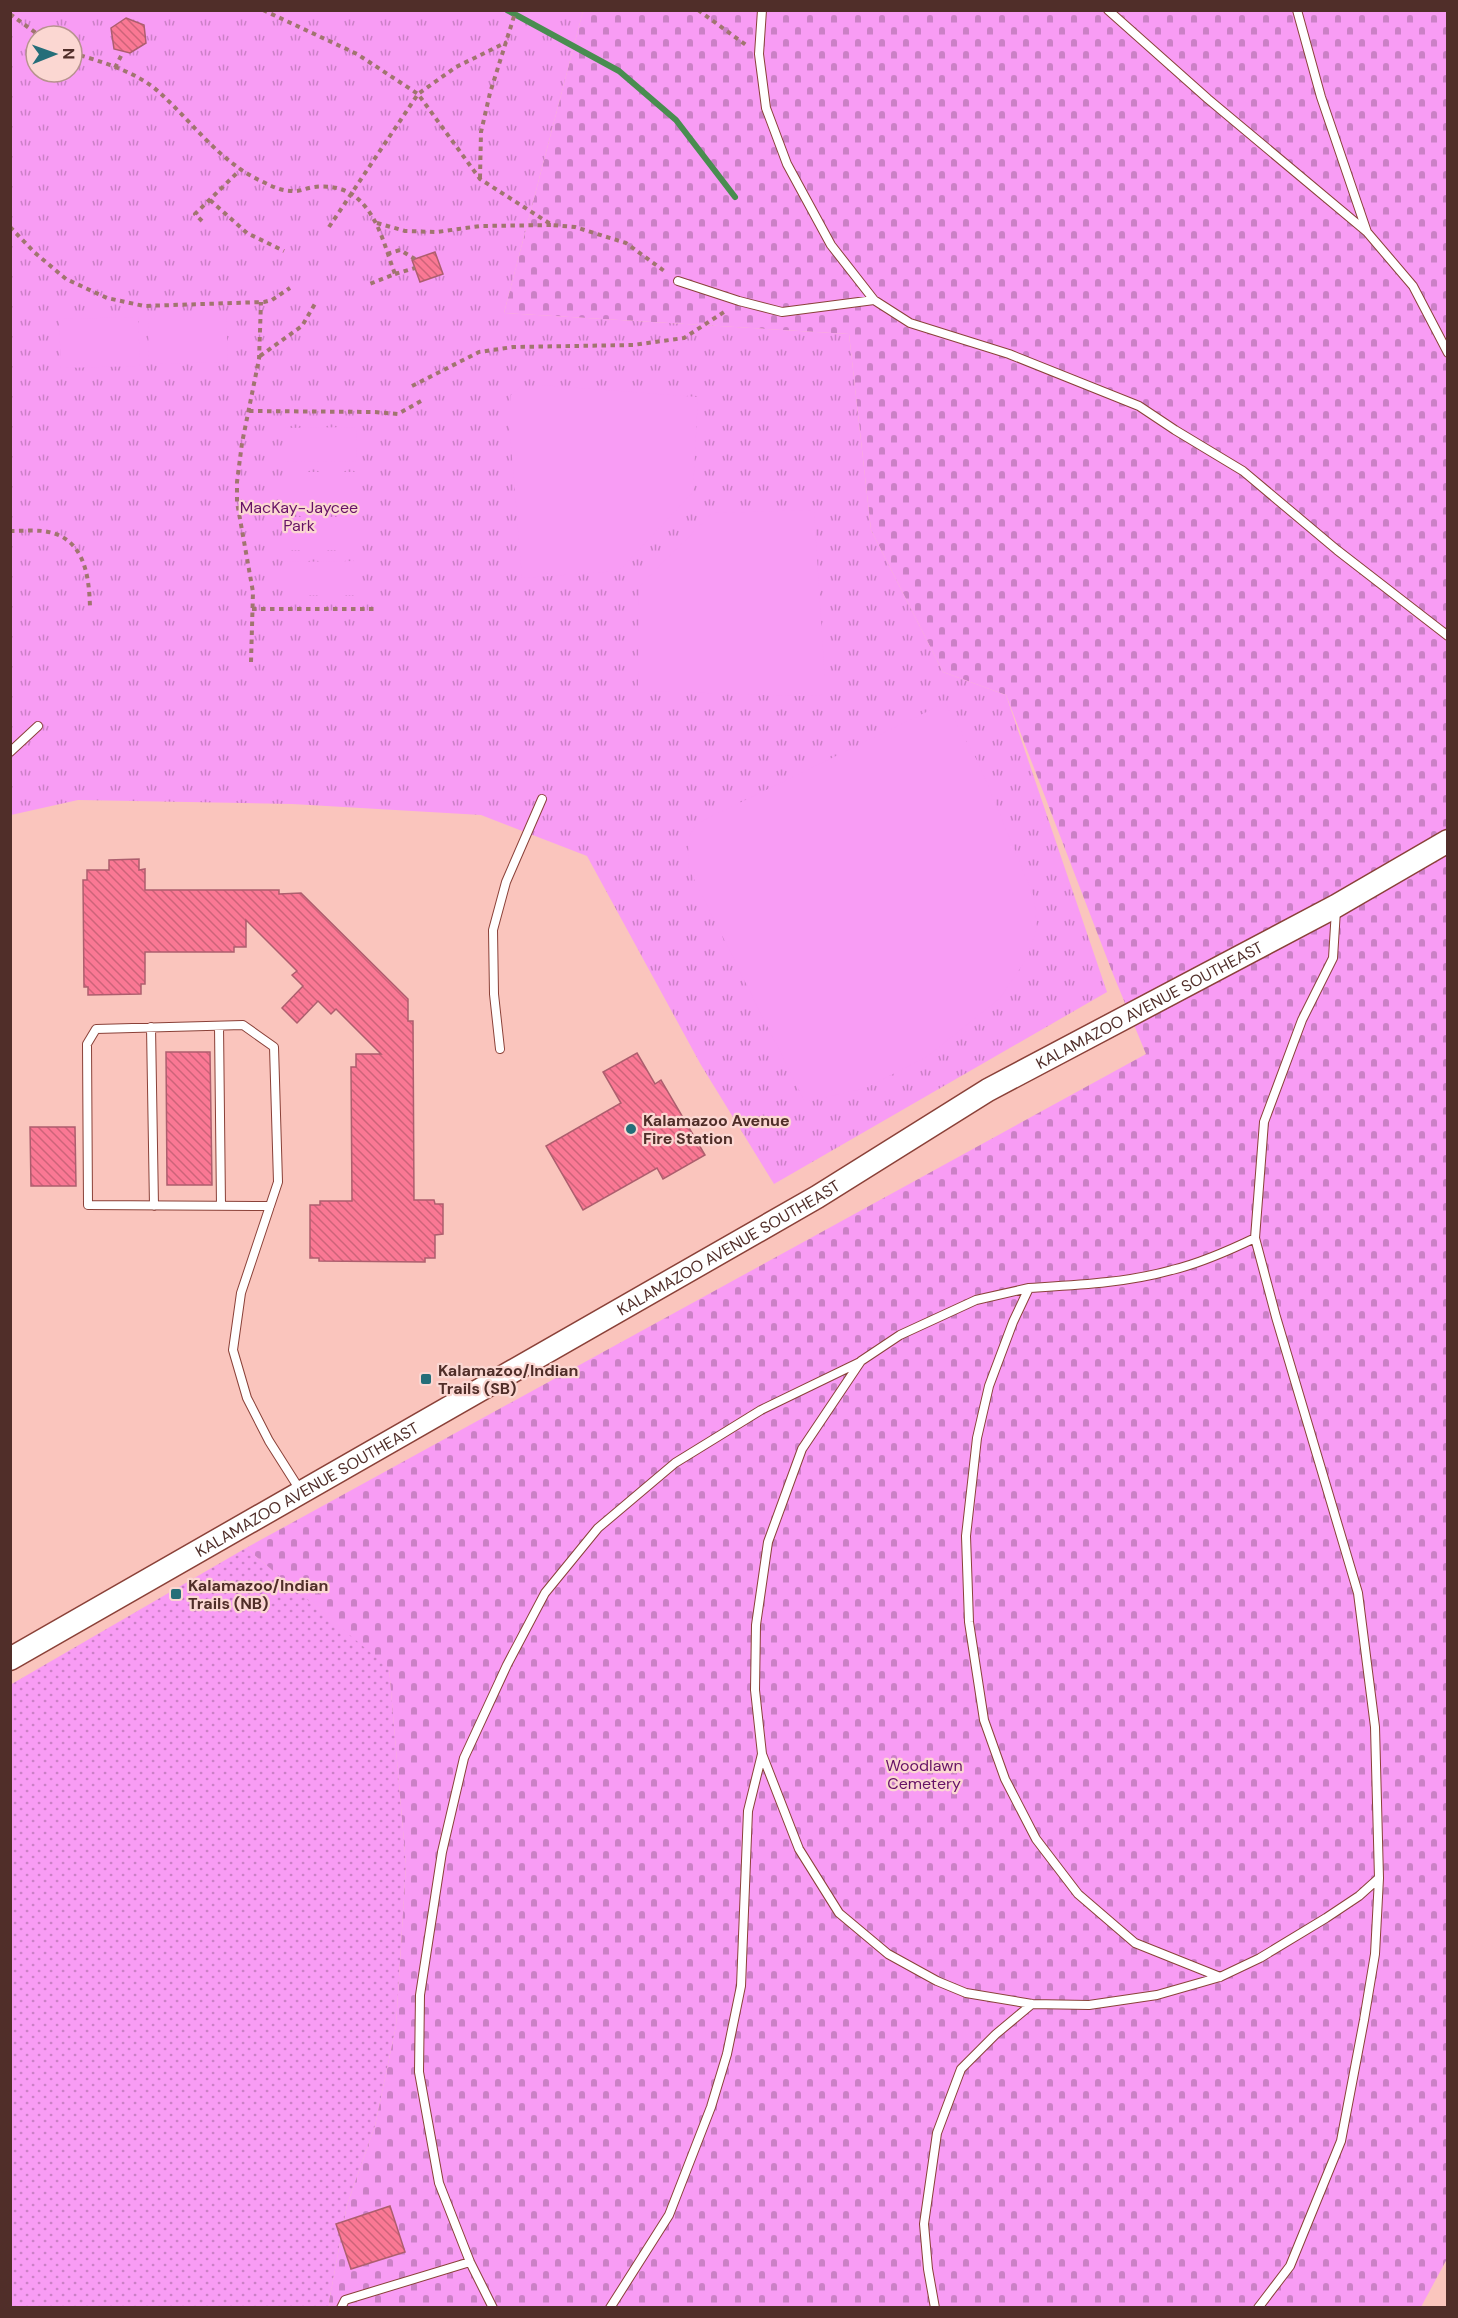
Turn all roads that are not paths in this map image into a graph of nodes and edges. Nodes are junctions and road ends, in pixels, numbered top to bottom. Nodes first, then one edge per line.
1 (762, 10) edge
2 (1108, 10) edge
3 (1297, 10) edge
4 (1367, 232) junction
5 (678, 281) road end
6 (874, 300) junction
7 (1448, 353) edge
8 (1448, 636) edge
9 (38, 726) dead end
10 (10, 753) edge
11 (542, 799) dead end
12 (1448, 841) edge
13 (1336, 906) junction
14 (219, 1026) junction
15 (151, 1027) junction
16 (500, 1049) dead end
17 (154, 1206) junction
18 (221, 1206) junction
19 (270, 1206) junction
20 (1255, 1238) junction
21 (1029, 1288) junction
22 (861, 1361) junction
23 (302, 1493) junction
24 (10, 1659) edge
25 (762, 1754) junction
26 (1379, 1878) junction
27 (1220, 1977) junction
28 (1032, 2004) junction
29 (470, 2262) junction
30 (340, 2307) edge
31 (493, 2307) edge
32 (610, 2307) edge
33 (935, 2307) edge
34 (1258, 2307) edge

1 - 6 lane
2 - 4 lane
3 - 4 lane
4 - 7 lane
5 - 6 lane
6 - 8 lane
9 - 10 lane
11 - 16 lane
12 - 13 main road, KALAMAZOO AVENUE SOUTHEAST
13 - 20 lane
13 - 23 main road, KALAMAZOO AVENUE SOUTHEAST
14 - 15 lane
14 - 18 lane
14 - 19 lane
15 - 17 lane
15 - 17 lane
17 - 18 lane
18 - 19 lane
19 - 23 lane
20 - 21 lane
20 - 26 lane
21 - 22 lane
21 - 27 lane
22 - 25 lane
22 - 29 lane
23 - 24 main road, KALAMAZOO AVENUE SOUTHEAST
25 - 28 lane
25 - 32 lane
26 - 27 lane
26 - 34 lane
27 - 28 lane
28 - 33 lane
29 - 30 lane
29 - 31 lane

